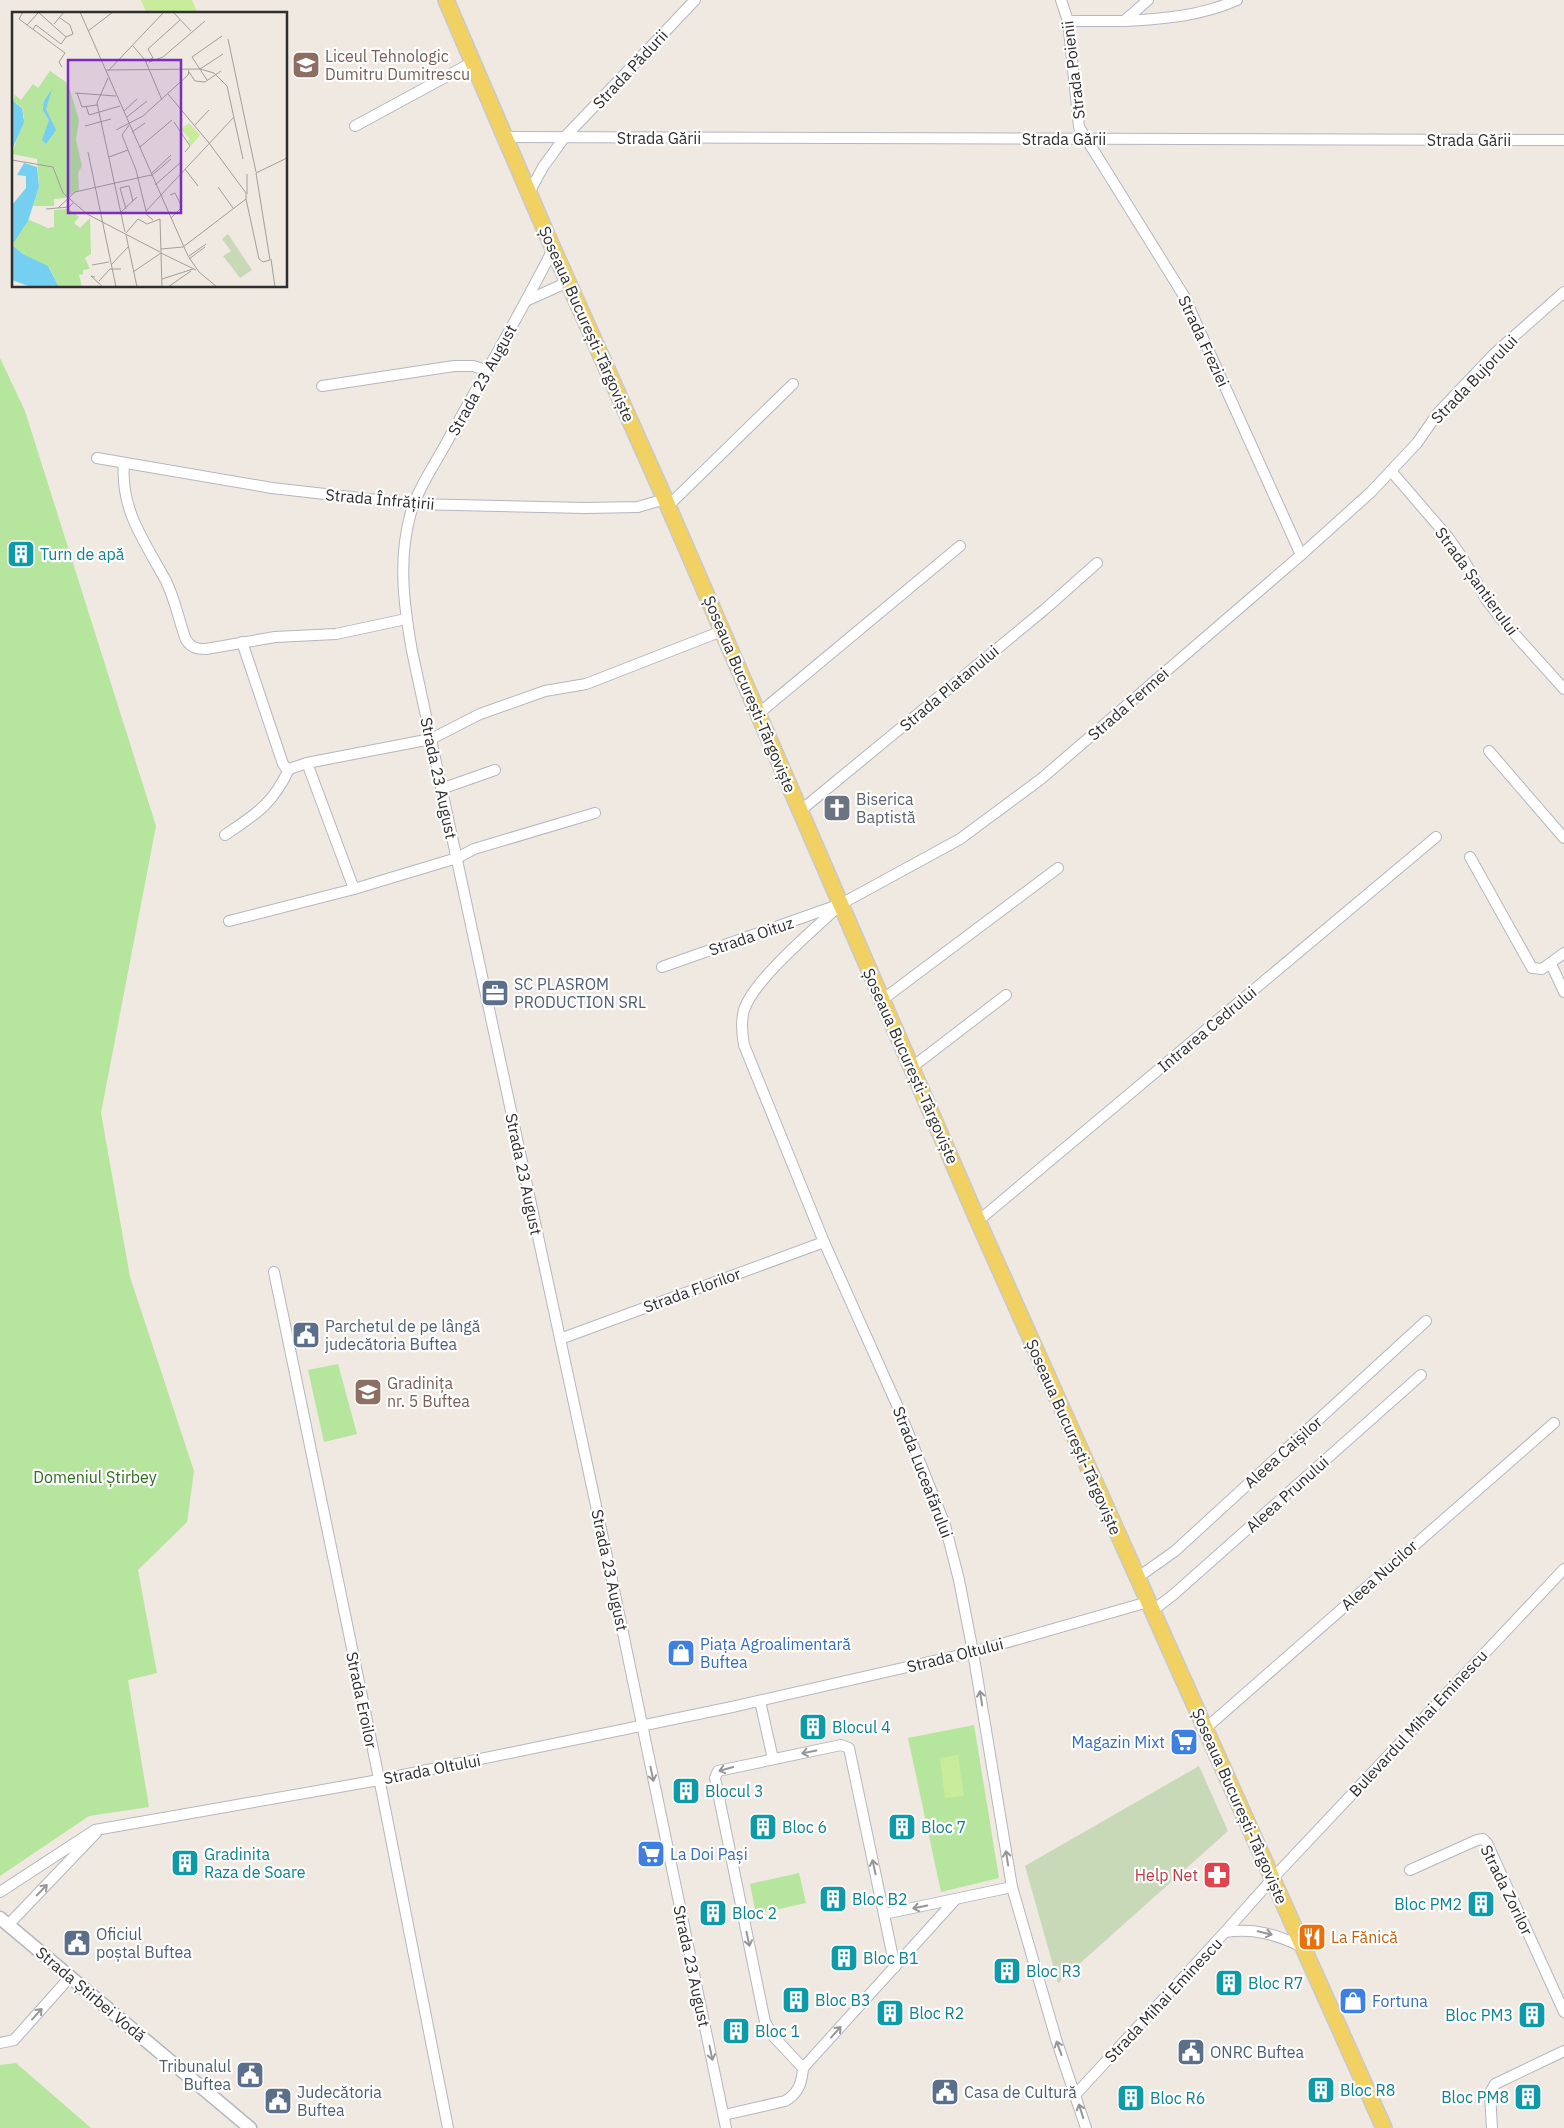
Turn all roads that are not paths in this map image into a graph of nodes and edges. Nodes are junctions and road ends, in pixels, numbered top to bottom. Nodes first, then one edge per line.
1 (446, 0) edge
2 (695, 0) edge
3 (1061, 0) edge
4 (1148, 0) edge
5 (1237, 0) edge
6 (1068, 21) junction
7 (1124, 21) junction
8 (473, 62) junction
9 (355, 126) dead end
10 (506, 137) junction
11 (564, 138) junction
12 (1086, 139) junction
13 (1564, 140) edge
14 (529, 193) junction
15 (553, 249) junction
16 (568, 282) junction
17 (1564, 292) edge
18 (528, 300) junction
19 (486, 370) junction
20 (793, 384) dead end
21 (322, 386) dead end
22 (97, 458) dead end
23 (124, 463) junction
24 (1391, 471) junction
25 (667, 502) junction
26 (414, 504) junction
27 (960, 546) dead end
28 (1301, 555) junction
29 (1097, 563) dead end
30 (406, 619) junction
31 (722, 631) junction
32 (242, 642) junction
33 (1564, 689) edge
34 (758, 714) junction
35 (431, 739) junction
36 (1489, 751) dead end
37 (306, 763) junction
38 (289, 769) junction
39 (495, 770) dead end
40 (441, 789) junction
41 (800, 811) junction
42 (595, 813) dead end
43 (226, 835) dead end
44 (1436, 837) dead end
45 (1564, 838) edge
46 (1470, 857) dead end
47 (456, 858) junction
48 (1058, 868) dead end
49 (354, 889) junction
50 (841, 904) junction
51 (229, 921) dead end
52 (1564, 953) edge
53 (1551, 964) junction
54 (662, 967) dead end
55 (1564, 992) edge
56 (1006, 995) dead end
57 (882, 1000) junction
58 (911, 1068) junction
59 (978, 1221) junction
60 (824, 1242) junction
61 (274, 1272) dead end
62 (1426, 1321) dead end
63 (560, 1339) junction
64 (1421, 1375) dead end
65 (1554, 1423) dead end
66 (1564, 1568) edge
67 (1137, 1578) junction
68 (1150, 1606) junction
69 (974, 1652) junction
70 (760, 1701) junction
71 (642, 1726) junction
72 (1206, 1728) junction
73 (773, 1759) junction
74 (379, 1780) junction
75 (103, 1828) junction
76 (1410, 1870) dead end
77 (1273, 1878) junction
78 (1012, 1887) junction
79 (0, 1892) edge
80 (956, 1899) junction
81 (884, 1914) junction
82 (4, 1921) edge
83 (1225, 1932) junction
84 (1302, 1947) junction
85 (895, 1967) junction
86 (70, 1977) junction
87 (1564, 2012) edge
88 (0, 2043) edge
89 (1564, 2051) edge
90 (803, 2068) junction
91 (1076, 2094) junction
92 (724, 2115) junction
93 (250, 2128) edge
94 (448, 2128) edge
95 (726, 2128) edge
96 (1086, 2128) edge
97 (1384, 2128) edge
98 (1492, 2128) edge

1 - 8 main road, Șoseaua București-Târgoviște
2 - 11 street, Strada Pădurii
3 - 6 street, Strada Poienii
4 - 7 street
5 - 7 street
6 - 7 street
6 - 12 street, Strada Poienii
8 - 9 street
8 - 10 main road, Șoseaua București-Târgoviște
10 - 11 street, Strada Gării
10 - 14 main road, Șoseaua București-Târgoviște
11 - 12 street, Strada Gării
11 - 14 street, Strada Pădurii
12 - 13 street, Strada Gării
12 - 28 street, Strada Freziei
14 - 15 main road, Șoseaua București-Târgoviște
15 - 16 main road, Șoseaua București-Târgoviște
15 - 18 street, Strada 23 August
16 - 18 street
16 - 25 main road, Șoseaua București-Târgoviște
17 - 24 street, Strada Bujorului
18 - 19 street, Strada 23 August
19 - 21 street
19 - 26 street, Strada 23 August
20 - 25 street, Strada Înfrățirii
22 - 23 street, Strada Înfrățirii
23 - 26 street, Strada Înfrățirii
23 - 32 street
24 - 28 street, Strada Fermei
24 - 33 street, Strada Șantierului
25 - 26 street, Strada Înfrățirii
25 - 31 main road, Șoseaua București-Târgoviște
26 - 30 street, Strada 23 August
27 - 34 street
28 - 50 street, Strada Fermei
29 - 41 street, Strada Platanului
30 - 32 street
30 - 35 street, Strada 23 August
31 - 34 main road, Șoseaua București-Târgoviște
31 - 35 street
32 - 38 street
34 - 41 main road, Șoseaua București-Târgoviște
35 - 37 street
35 - 40 street, Strada 23 August
36 - 45 street
37 - 38 street
37 - 49 street
38 - 43 street
39 - 40 street
40 - 47 street, Strada 23 August
41 - 50 main road, Șoseaua București-Târgoviște
42 - 47 street
44 - 59 street, Intrarea Cedrului
46 - 53 street
47 - 49 street
47 - 63 street, Strada 23 August
48 - 57 street
49 - 51 street
50 - 54 street, Strada Oituz
50 - 57 main road, Șoseaua București-Târgoviște
50 - 60 street, Strada Luceafărului
52 - 53 street
53 - 55 street
56 - 58 street
57 - 58 main road, Șoseaua București-Târgoviște
58 - 59 main road, Șoseaua București-Târgoviște
59 - 67 main road, Șoseaua București-Târgoviște
60 - 63 street, Strada Florilor
60 - 69 street, Strada Luceafărului
61 - 74 street, Strada Eroilor
62 - 67 street, Aleea Caișilor
63 - 71 street, Strada 23 August
64 - 68 street, Aleea Prunului
65 - 72 street, Aleea Nucilor
66 - 77 street, Bulevardul Mihai Eminescu
67 - 68 main road, Șoseaua București-Târgoviște
68 - 69 street, Strada Oltului
68 - 72 main road, Șoseaua București-Târgoviște
69 - 70 street, Strada Oltului
78 -> 69 street, Strada Luceafărului
70 - 71 street, Strada Oltului
70 - 73 street
71 - 74 street, Strada Oltului
71 -> 92 street, Strada 23 August
72 - 77 main road, Șoseaua București-Târgoviște
81 -> 73 street
73 -> 90 street
74 - 75 street, Strada Oltului
74 - 94 street, Strada Eroilor
75 - 79 street, Strada Oltului
82 -> 75 street
76 - 87 street, Strada Zorilor
77 - 83 street, Strada Mihai Eminescu
77 - 84 main road, Șoseaua București-Târgoviște
78 - 80 street
91 -> 78 street, Strada Luceafărului
80 -> 81 street
80 - 85 street
81 - 85 street
82 - 86 street, Strada Știrbei Vodă
83 -> 84 street
83 - 91 street, Strada Mihai Eminescu
84 - 97 main road, Șoseaua București-Târgoviște
90 -> 85 street
88 -> 86 street
86 - 93 street, Strada Știrbei Vodă
89 - 98 street
90 - 92 street
96 -> 91 street
92 - 95 street, Strada 23 August

